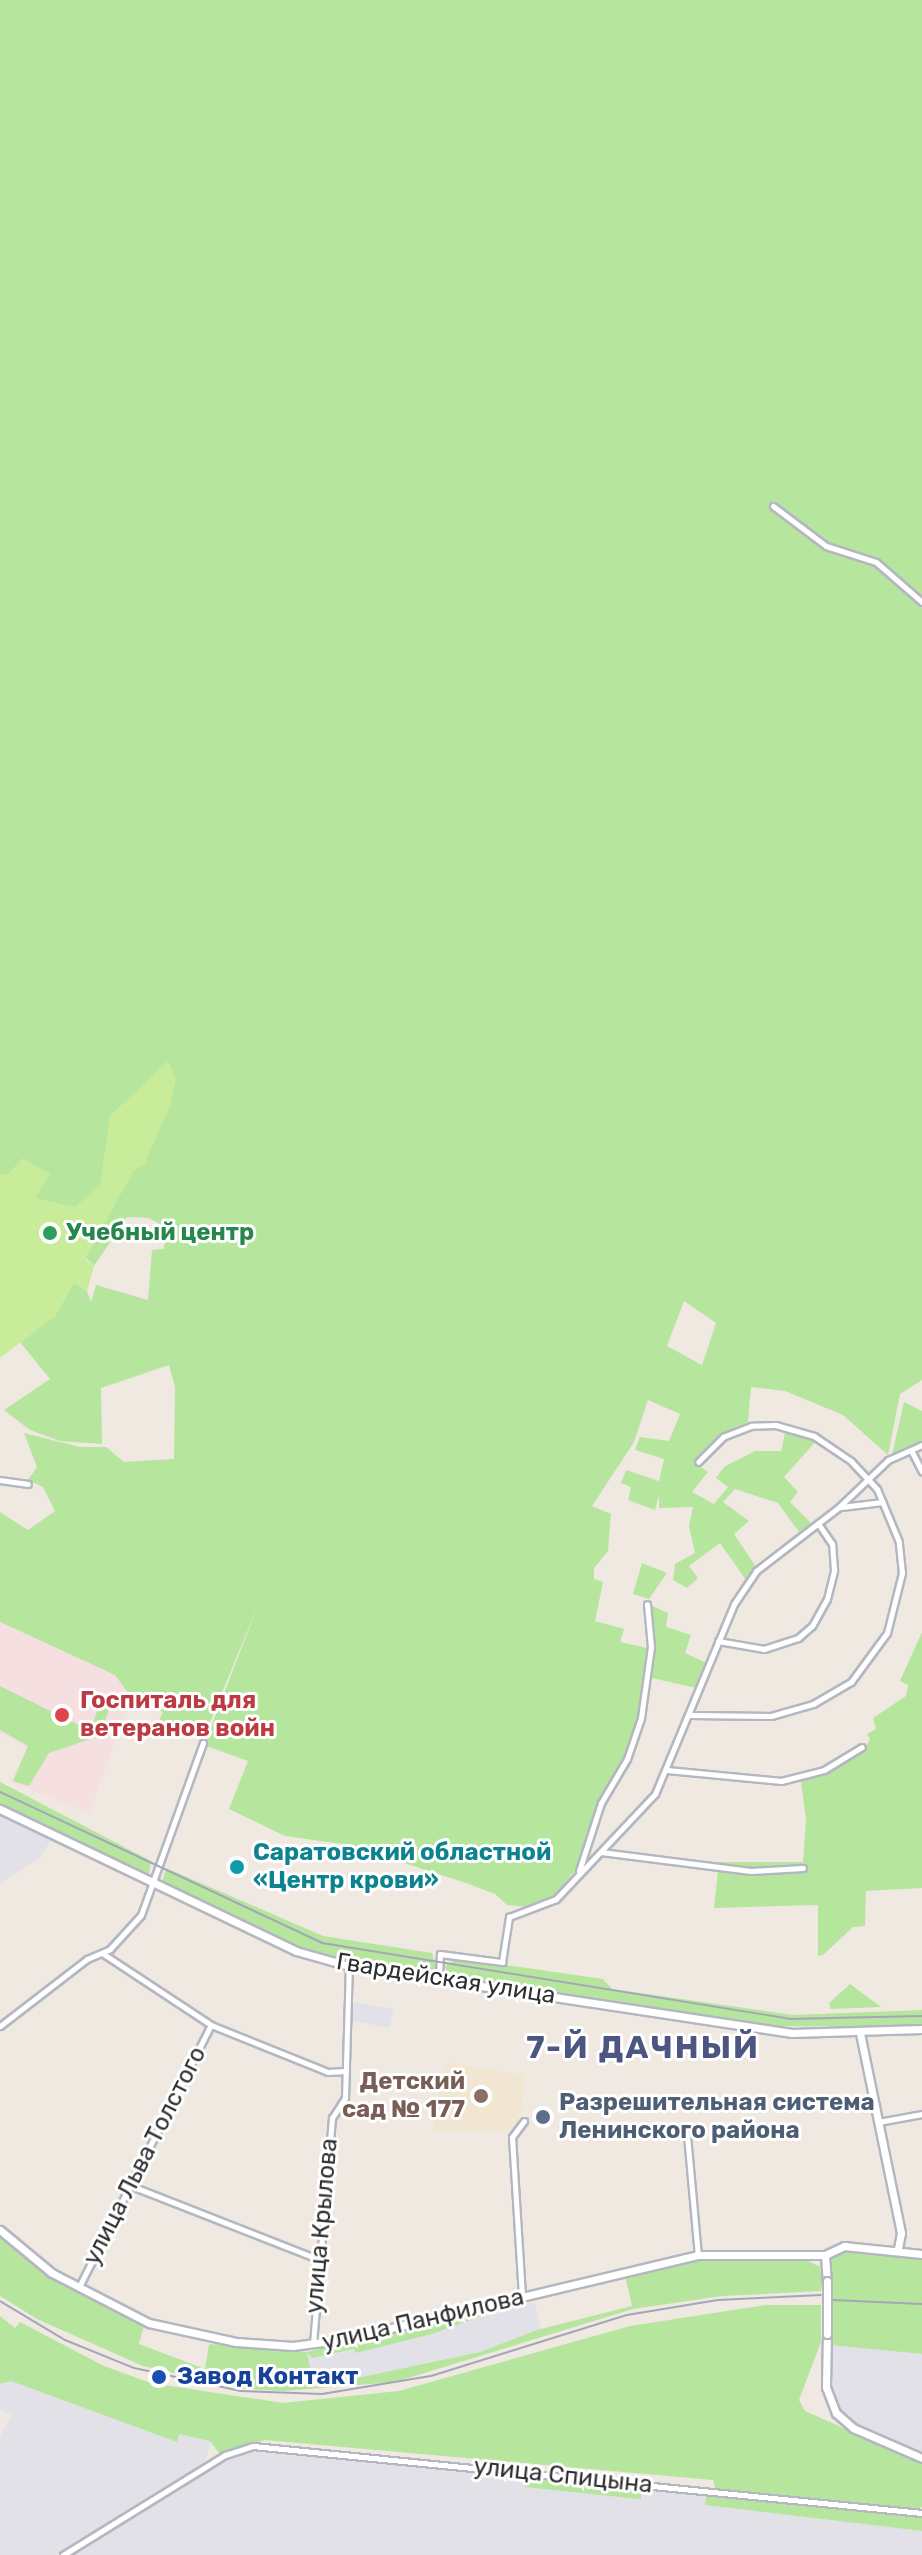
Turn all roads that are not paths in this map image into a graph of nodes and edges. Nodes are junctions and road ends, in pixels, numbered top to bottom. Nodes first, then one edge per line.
1 (773, 506) dead end
2 (922, 602) edge
3 (922, 1445) edge
4 (912, 1452) junction
5 (698, 1462) dead end
6 (922, 1472) edge
7 (867, 1478) junction
8 (0, 1480) edge
9 (28, 1484) dead end
10 (883, 1502) junction
11 (839, 1507) junction
12 (818, 1523) junction
13 (647, 1604) dead end
14 (718, 1641) junction
15 (690, 1715) junction
16 (203, 1743) dead end
17 (862, 1747) dead end
18 (667, 1770) junction
19 (0, 1809) edge
20 (600, 1852) junction
21 (803, 1868) dead end
22 (578, 1872) junction
23 (154, 1883) junction
24 (102, 1953) junction
25 (349, 1966) junction
26 (439, 1979) junction
27 (211, 2025) junction
28 (0, 2026) edge
29 (922, 2029) edge
30 (860, 2033) junction
31 (346, 2071) junction
32 (922, 2114) edge
33 (524, 2121) dead end
34 (878, 2122) junction
35 (687, 2135) dead end
36 (129, 2185) junction
37 (0, 2230) edge
38 (898, 2249) junction
39 (922, 2254) edge
40 (698, 2255) junction
41 (825, 2255) junction
42 (318, 2259) junction
43 (78, 2288) junction
44 (522, 2296) junction
45 (313, 2346) junction
46 (922, 2458) edge
47 (922, 2513) edge
48 (63, 2555) edge

1 - 2 street
3 - 4 street
4 - 6 street
4 - 7 street
5 - 7 street
7 - 10 street
7 - 11 street
8 - 9 street
10 - 11 street
10 - 15 street
11 - 12 street
12 - 14 street
12 - 14 street
13 - 22 street
14 - 15 street
15 - 18 street
16 - 23 street
17 - 18 street
18 - 20 street
19 - 23 main road, Гвардейская улица
20 - 21 street
20 - 22 street
22 - 26 street
23 - 24 street
23 - 25 main road, Гвардейская улица
24 - 27 street
24 - 28 street
25 - 26 main road, Гвардейская улица
25 - 31 street, улица Крылова
26 - 30 main road, Гвардейская улица
27 - 31 street
27 - 36 street, улица Льва Толстого
29 - 30 main road, Гвардейская улица
30 - 34 main road
31 - 42 street, улица Крылова
32 - 34 street
33 - 44 street
34 - 38 main road
35 - 40 street
36 - 42 street
36 - 43 street, улица Льва Толстого
37 - 43 main road, улица Панфилова
38 - 39 main road, улица Панфилова
38 - 41 main road, улица Панфилова
40 - 41 main road, улица Панфилова
40 - 44 main road, улица Панфилова
41 - 46 main road, bridge
42 - 45 street, улица Крылова
43 - 45 main road, улица Панфилова
44 - 45 main road, улица Панфилова
47 - 48 street, улица Спицына

